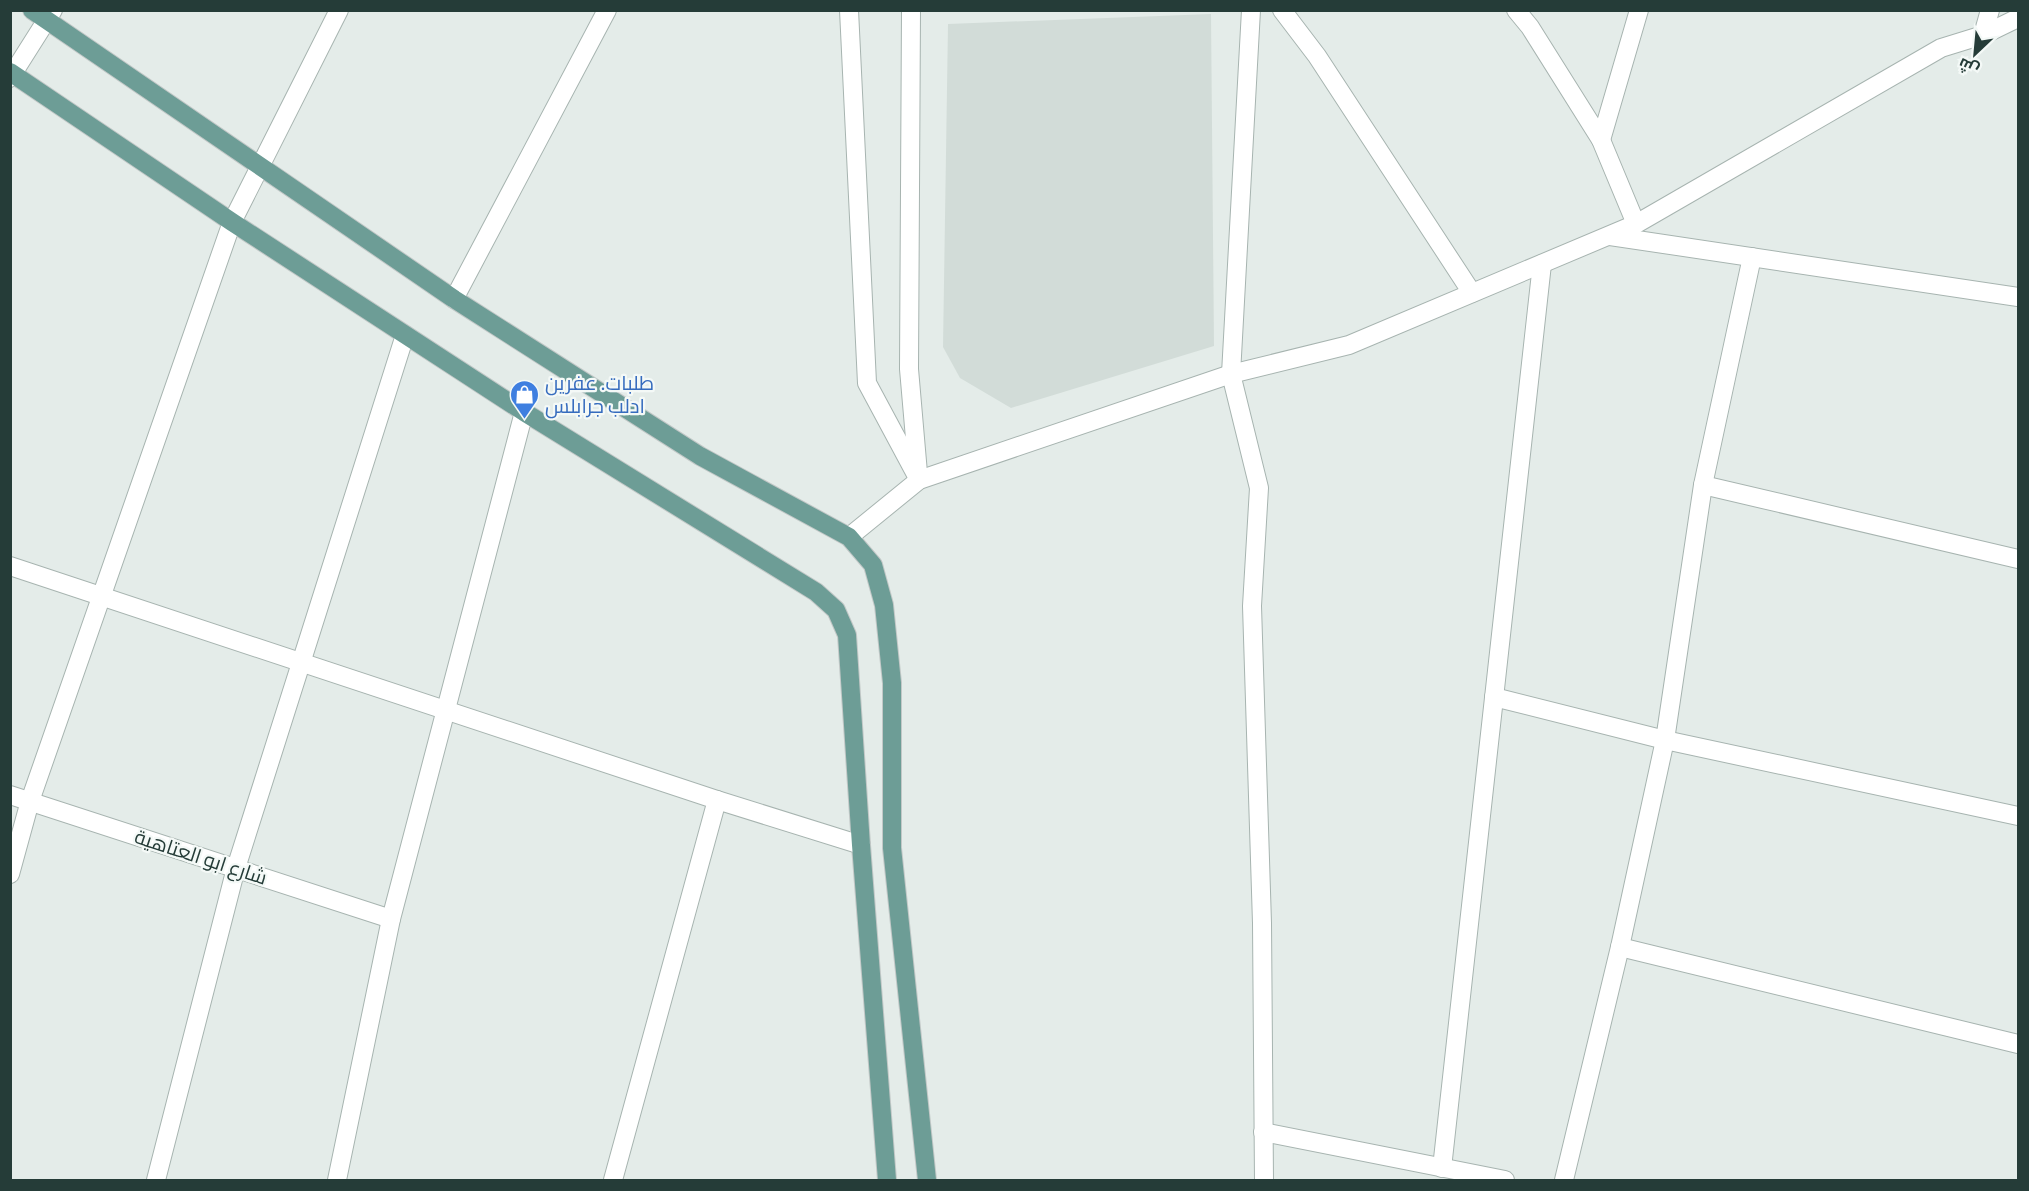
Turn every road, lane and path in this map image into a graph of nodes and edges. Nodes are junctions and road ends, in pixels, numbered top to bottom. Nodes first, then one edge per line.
1 (339, 10) edge
2 (607, 10) edge
3 (849, 10) edge
4 (911, 10) edge
5 (1251, 10) edge
6 (1282, 10) edge
7 (1516, 10) edge
8 (1639, 10) edge
9 (1990, 10) edge
10 (44, 14) edge
11 (2019, 18) edge
12 (1532, 19) edge
13 (1983, 35) junction
14 (11, 75) edge
15 (1601, 140) junction
16 (261, 165) junction
17 (232, 222) junction
18 (1636, 224) junction
19 (1608, 236) junction
20 (1752, 257) junction
21 (1542, 264) junction
22 (1472, 293) junction
23 (2019, 297) edge
24 (454, 299) junction
25 (405, 335) junction
26 (1231, 374) junction
27 (524, 412) junction
28 (919, 480) junction
29 (1703, 485) junction
30 (849, 537) junction
31 (2019, 559) edge
32 (10, 566) edge
33 (101, 596) junction
34 (301, 662) junction
35 (1494, 697) junction
36 (446, 710) junction
37 (1665, 740) junction
38 (10, 795) edge
39 (717, 800) junction
40 (30, 801) junction
41 (2019, 816) edge
42 (861, 845) junction
43 (236, 868) junction
44 (10, 874) edge
45 (391, 919) junction
46 (1620, 947) junction
47 (2019, 1044) edge
48 (1263, 1132) junction
49 (1442, 1168) junction
50 (156, 1180) edge
51 (337, 1180) edge
52 (613, 1180) edge
53 (887, 1180) edge
54 (927, 1180) edge
55 (1264, 1180) edge
56 (1505, 1180) edge
57 (1564, 1180) edge

1 - 16 street
2 - 24 street
3 - 28 street
4 - 28 street
5 - 26 street
6 - 22 street
7 - 12 street
8 - 15 street
9 - 13 street
10 - 14 street
10 - 16 main road
11 - 13 street
12 - 15 street
13 - 18 street
14 - 17 main road
15 - 18 street
16 - 17 street
16 - 24 main road
17 - 25 main road
17 - 33 street
18 - 19 street
19 - 20 street
19 - 21 street
20 - 23 street
20 - 29 street
21 - 22 street
21 - 35 street
22 - 26 street
24 - 30 main road
25 - 27 main road
25 - 34 street
26 - 28 street
26 - 48 street
27 - 36 street
27 - 42 main road
28 - 30 street
29 - 31 street
29 - 37 street
30 - 54 main road
32 - 33 street
33 - 34 street
33 - 40 street
34 - 36 street
34 - 43 street
35 - 37 street
35 - 49 street
36 - 39 street
36 - 45 street
37 - 41 street
37 - 46 street
38 - 40 street, شارع ابو العتاهية
39 - 42 street
39 - 52 street
40 - 43 street, شارع ابو العتاهية
40 - 44 street
42 - 53 main road
43 - 45 street, شارع ابو العتاهية
43 - 50 street
45 - 51 street
46 - 47 street
46 - 57 street
48 - 49 street
48 - 55 street
49 - 56 street

